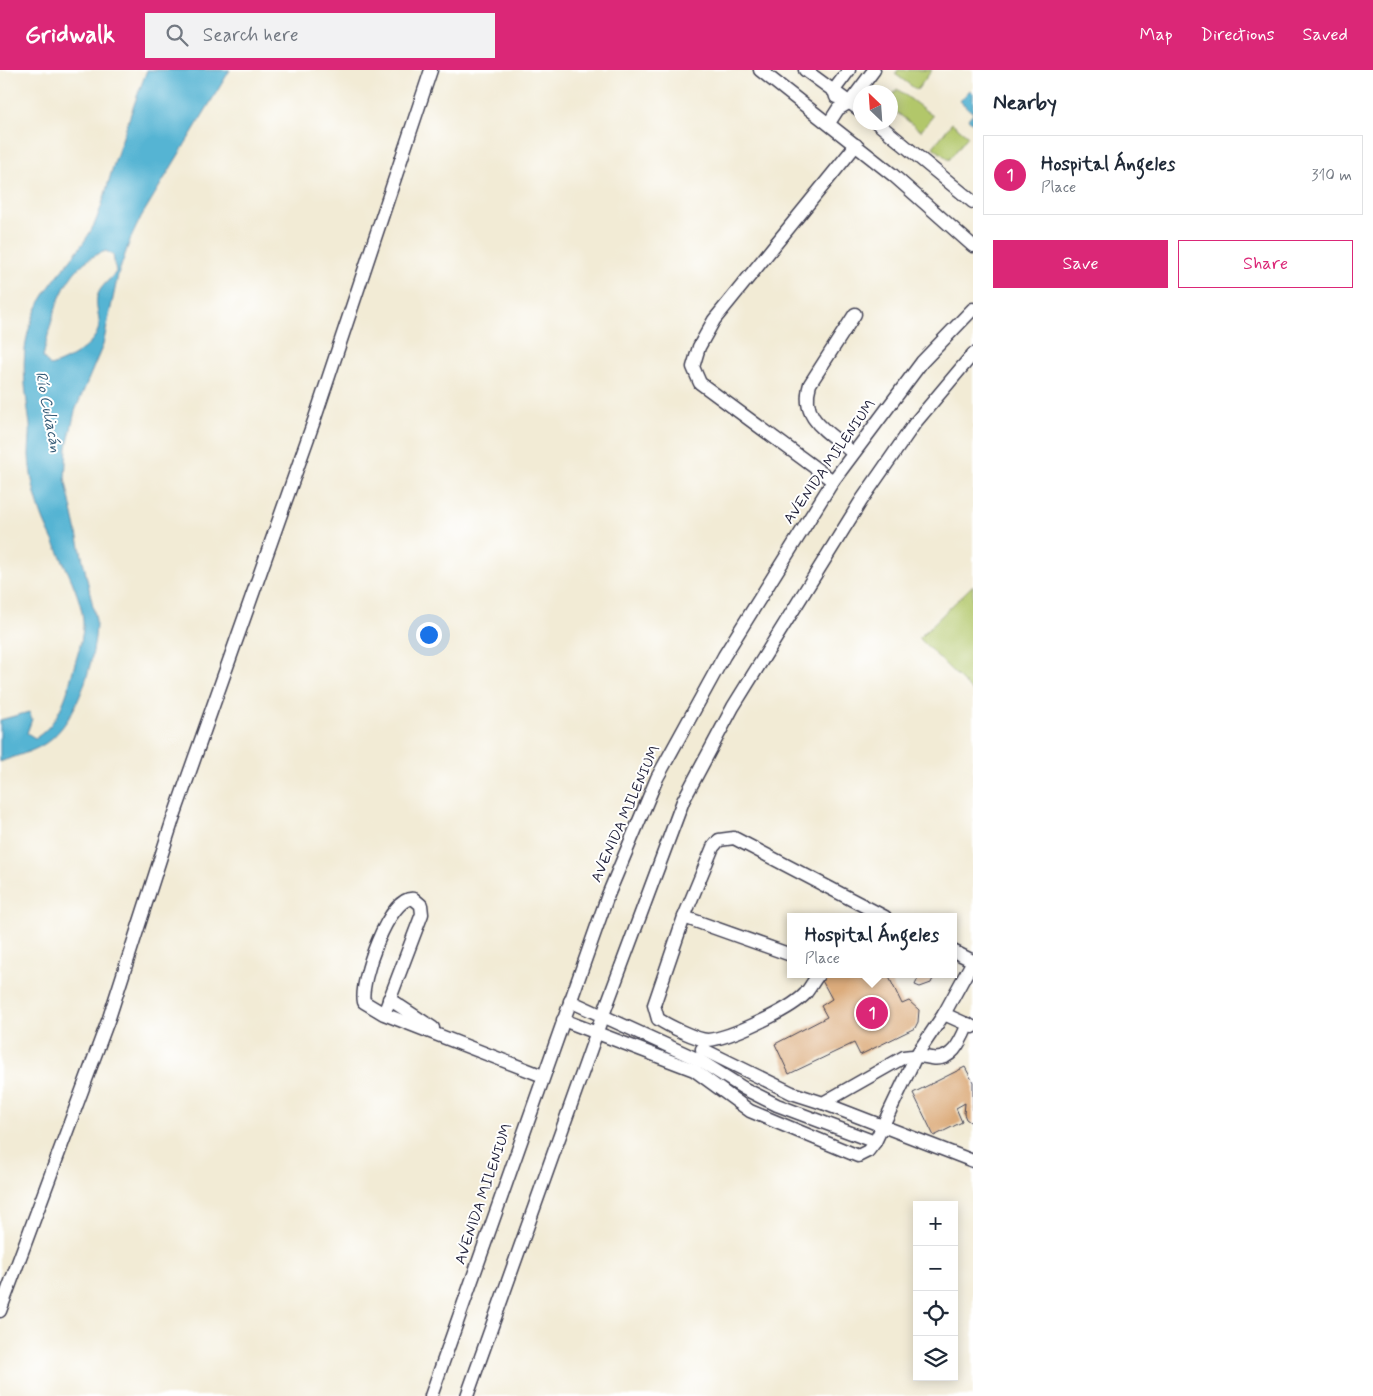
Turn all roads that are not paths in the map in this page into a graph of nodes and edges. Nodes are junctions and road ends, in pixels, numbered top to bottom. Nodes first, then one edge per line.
1 (431, 70) edge
2 (760, 70) edge
3 (806, 70) edge
4 (849, 70) edge
5 (874, 70) edge
6 (834, 90) junction
7 (850, 102) junction
8 (853, 105) edge
9 (838, 109) junction
10 (829, 123) junction
11 (886, 130) edge
12 (856, 144) junction
13 (973, 202) edge
14 (973, 246) edge
15 (973, 309) edge
16 (855, 314) dead end
17 (973, 354) edge
18 (853, 453) junction
19 (833, 481) junction
20 (873, 913) edge
21 (684, 917) junction
22 (957, 953) edge
23 (787, 954) edge
24 (973, 961) edge
25 (815, 978) edge
26 (389, 999) junction
27 (570, 1001) junction
28 (384, 1014) junction
29 (944, 1014) junction
30 (603, 1015) junction
31 (563, 1020) junction
32 (970, 1026) edge
33 (597, 1032) junction
34 (452, 1040) junction
35 (917, 1054) junction
36 (700, 1055) junction
37 (543, 1076) junction
38 (823, 1103) junction
39 (883, 1125) junction
40 (875, 1142) junction
41 (973, 1161) edge
42 (0, 1311) edge
43 (431, 1396) edge
44 (467, 1396) edge

1 - 42 street
2 - 10 street
3 - 6 street
4 - 6 street
5 - 7 street
6 - 7 street
6 - 9 street
7 - 8 street
7 - 9 street
9 - 10 street
10 - 12 street
11 - 13 street
12 - 14 street
12 - 19 street
15 - 18 street, AVENIDA MILENIUM
16 - 18 street
17 - 30 street
18 - 19 street, AVENIDA MILENIUM
19 - 27 street, AVENIDA MILENIUM
20 - 21 street
21 - 23 street
21 - 36 street
22 - 24 street
24 - 29 street
25 - 36 street
26 - 28 street
26 - 28 street
26 - 34 street
27 - 30 street
27 - 31 street, AVENIDA MILENIUM
28 - 34 street
29 - 32 street
29 - 35 street
30 - 33 street
30 - 36 street
31 - 33 street
31 - 37 street, AVENIDA MILENIUM
32 - 35 street
33 - 36 street
33 - 44 street
34 - 37 street
35 - 38 street
35 - 39 street
36 - 38 street
36 - 40 street
36 - 40 street
37 - 43 street, AVENIDA MILENIUM
38 - 39 street
39 - 40 street
39 - 41 street

